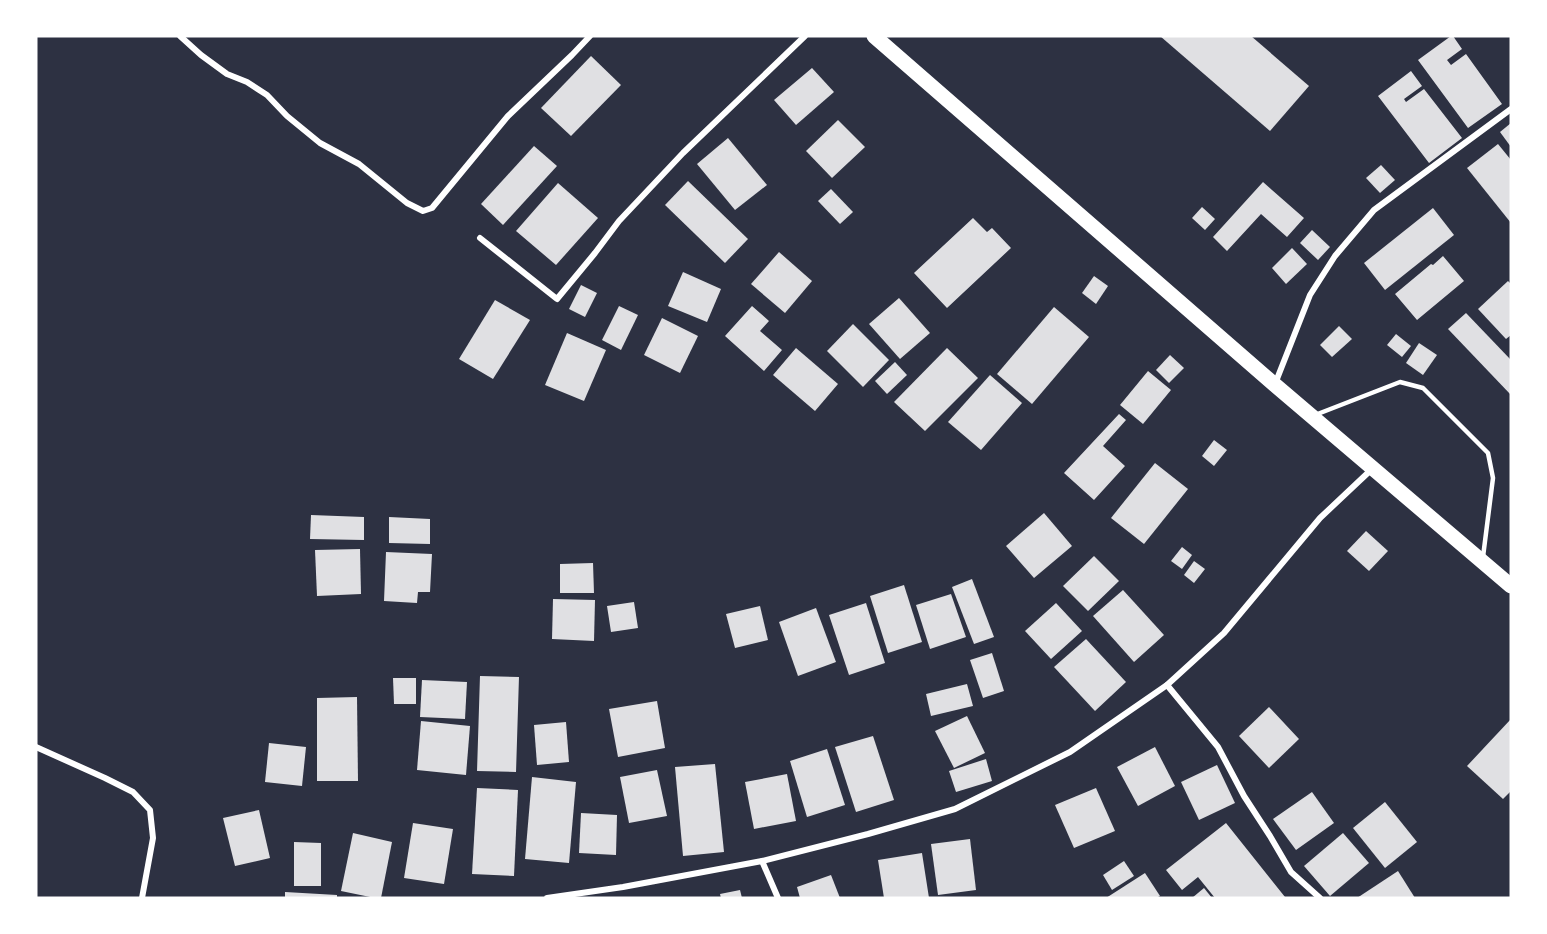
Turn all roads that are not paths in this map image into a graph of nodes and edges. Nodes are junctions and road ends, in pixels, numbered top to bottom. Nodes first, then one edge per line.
1 (180, 36) edge
2 (590, 36) edge
3 (805, 36) edge
4 (874, 36) edge
5 (1511, 109) edge
6 (480, 238) dead end
7 (1275, 385) junction
8 (1311, 416) junction
9 (1373, 469) junction
10 (1483, 562) junction
11 (1511, 586) edge
12 (1167, 685) junction
13 (36, 747) edge
14 (762, 861) junction
15 (142, 898) edge
16 (547, 898) edge
17 (778, 898) edge
18 (1320, 898) edge

1 - 2 street
3 - 6 street
4 - 7 main road
5 - 7 street
7 - 8 main road
8 - 9 main road
8 - 10 lane
9 - 10 main road
9 - 12 street
10 - 11 main road
12 - 14 street
12 - 18 street
13 - 15 street
14 - 16 street
14 - 17 street

